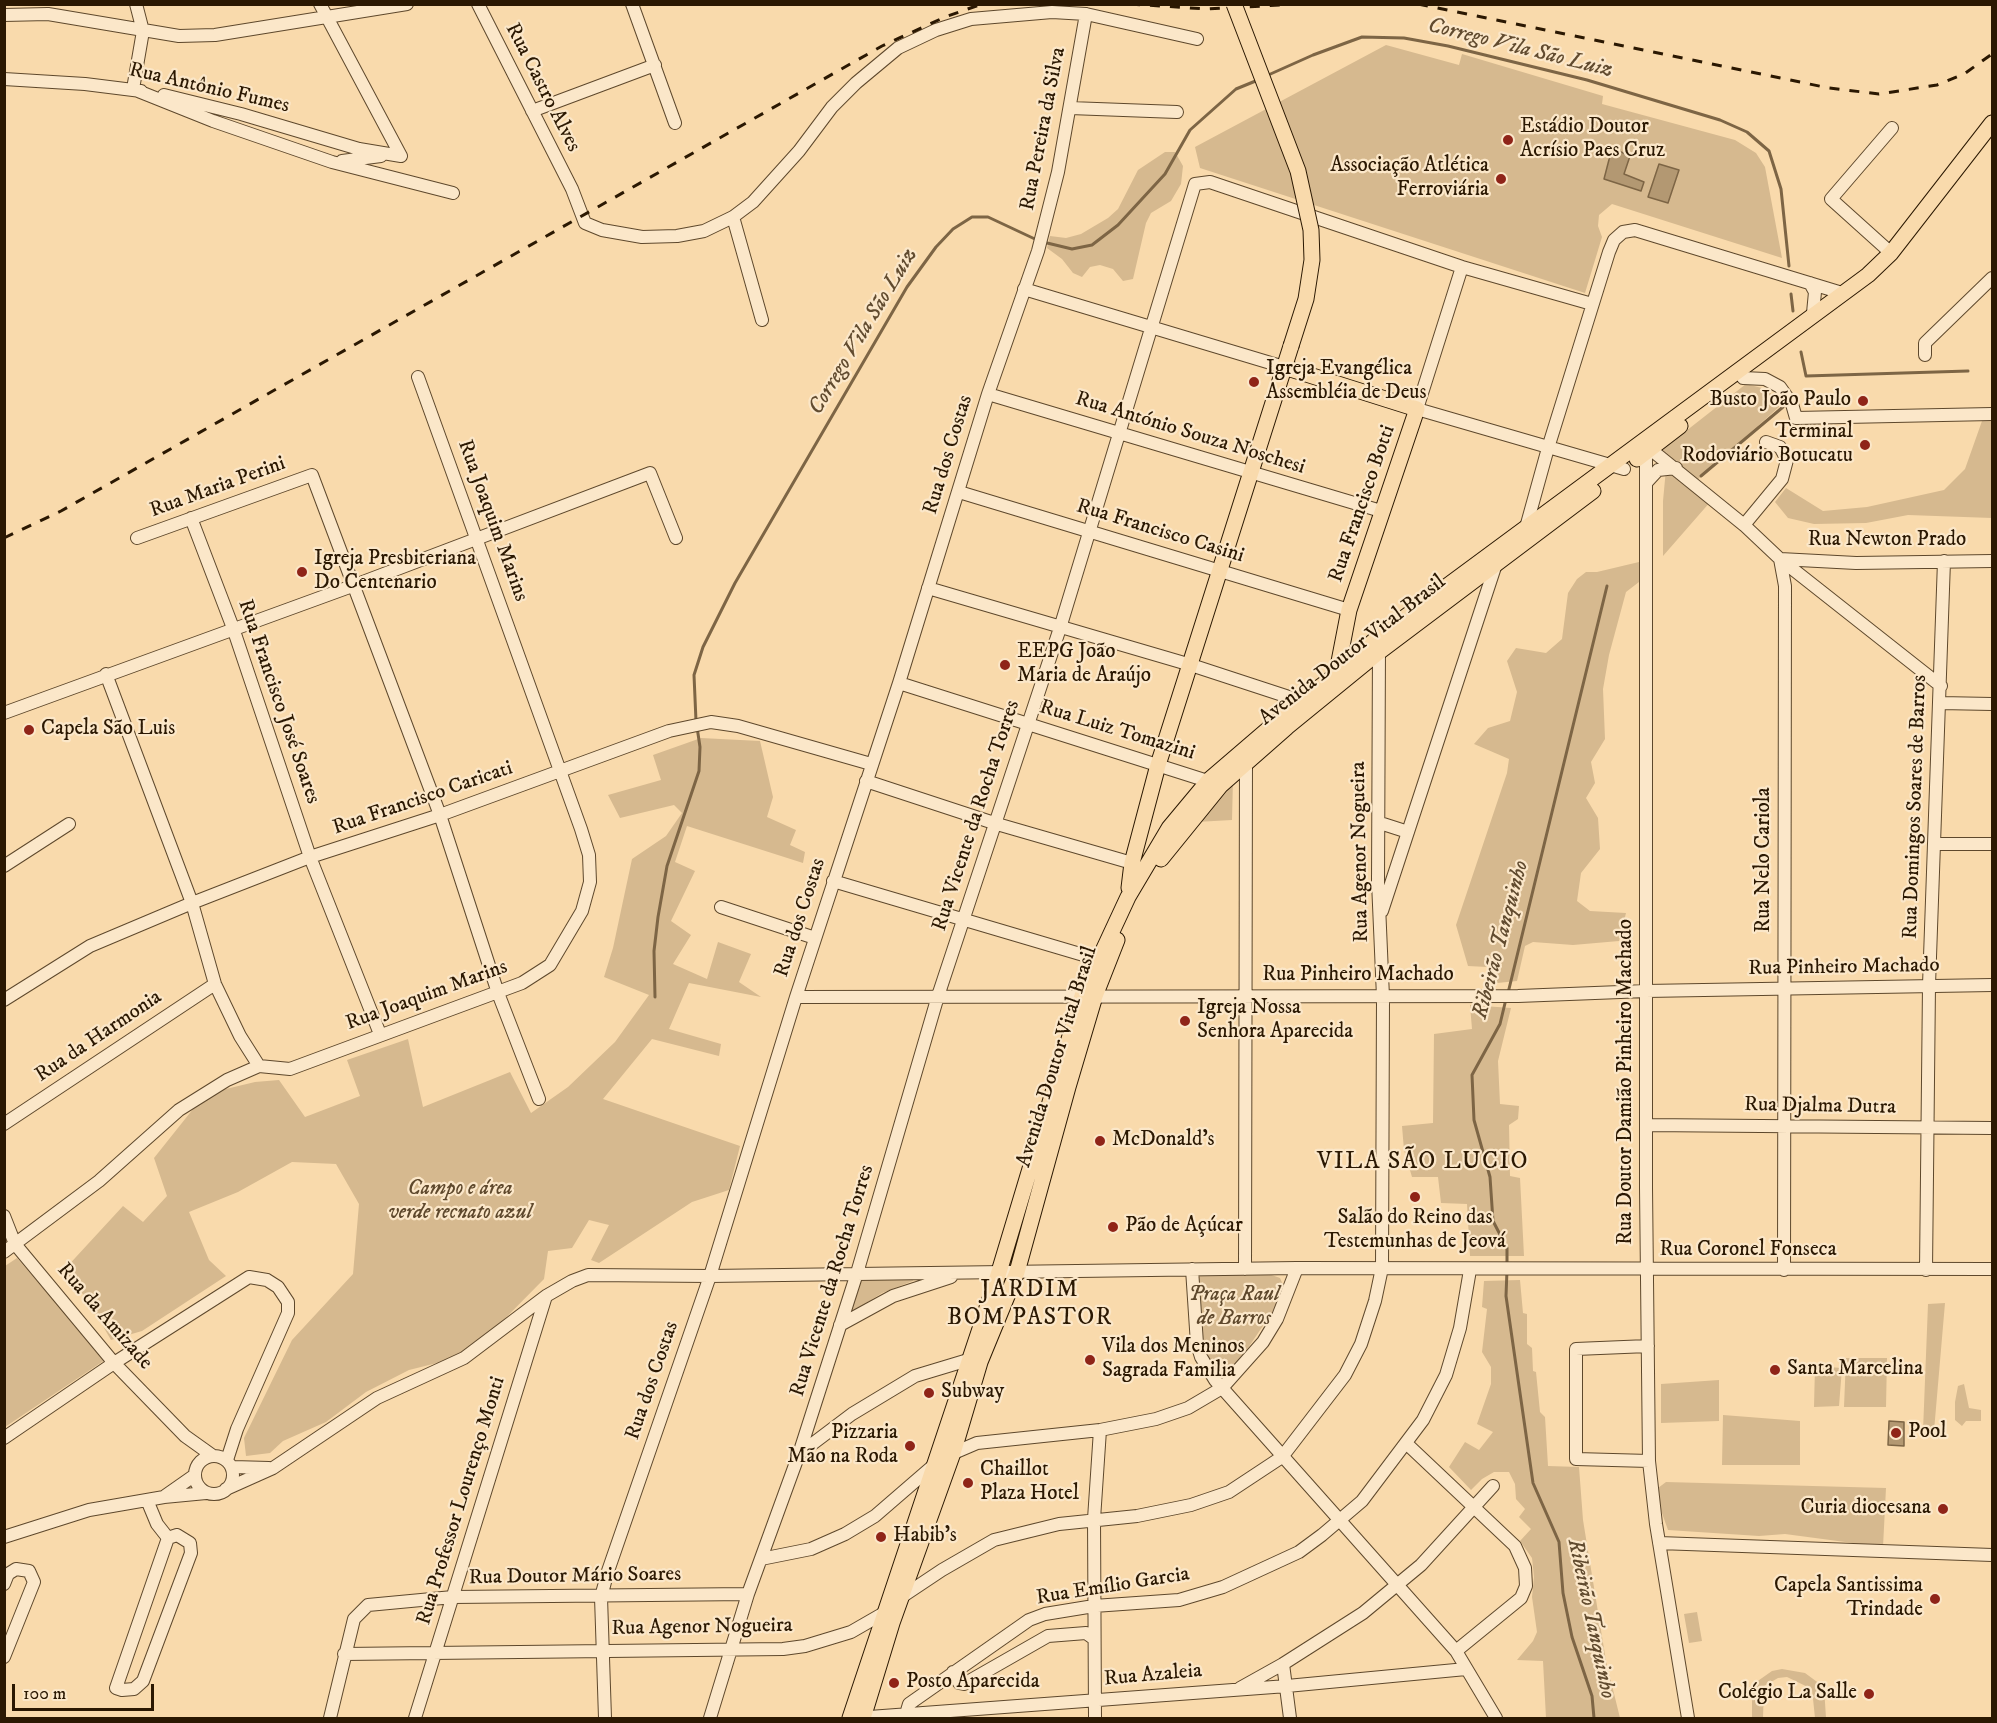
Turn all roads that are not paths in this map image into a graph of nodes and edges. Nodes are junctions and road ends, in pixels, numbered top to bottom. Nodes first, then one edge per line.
1 (136, 4) edge
2 (320, 4) edge
3 (407, 4) edge
4 (478, 4) edge
5 (632, 4) edge
6 (1234, 4) edge
7 (1086, 14) junction
8 (4, 15) edge
9 (328, 18) junction
10 (143, 31) junction
11 (1197, 39) dead end
12 (655, 65) junction
13 (4, 79) edge
14 (133, 89) junction
15 (1071, 108) junction
16 (532, 111) junction
17 (1177, 112) dead end
18 (675, 123) dead end
19 (1992, 123) edge
20 (1892, 128) dead end
21 (386, 154) junction
22 (332, 162) junction
23 (453, 193) dead end
24 (733, 217) junction
25 (1038, 251) joint
26 (1891, 253) junction
27 (1462, 267) junction
28 (1992, 278) edge
29 (1810, 283) junction
30 (1024, 289) junction
31 (1842, 293) junction
32 (1592, 304) junction
33 (1813, 317) junction
34 (762, 320) dead end
35 (1153, 326) junction
36 (1925, 355) dead end
37 (1284, 367) junction
38 (418, 377) dead end
39 (1743, 378) junction
40 (988, 394) junction
41 (1417, 409) junction
42 (1992, 414) edge
43 (1121, 432) junction
44 (1766, 442) dead end
45 (1548, 448) junction
46 (1644, 448) junction
47 (1618, 467) junction
48 (1676, 468) junction
49 (1251, 472) junction
50 (1646, 483) junction
51 (959, 492) junction
52 (1381, 511) junction
53 (191, 518) junction
54 (1744, 525) junction
55 (1526, 527) junction
56 (1091, 531) junction
57 (137, 538) dead end
58 (478, 538) junction
59 (676, 538) dead end
60 (1522, 544) junction
61 (1780, 559) junction
62 (1944, 561) junction
63 (1992, 561) edge
64 (1496, 564) junction
65 (1220, 571) junction
66 (1466, 581) junction
67 (356, 585) junction
68 (928, 588) junction
69 (1482, 603) junction
70 (1349, 610) junction
71 (233, 628) junction
72 (1060, 628) junction
73 (1379, 644) junction
74 (1191, 665) junction
75 (106, 674) junction
76 (899, 682) junction
77 (1335, 682) junction
78 (1941, 686) junction
79 (1301, 701) junction
80 (1940, 702) junction
81 (1992, 704) edge
82 (4, 713) edge
83 (1028, 724) junction
84 (1246, 755) junction
85 (871, 764) junction
86 (1158, 765) junction
87 (563, 771) junction
88 (866, 781) junction
89 (1215, 783) junction
90 (440, 815) junction
91 (1380, 823) junction
92 (69, 824) dead end
93 (997, 824) junction
94 (1408, 832) junction
95 (1935, 844) junction
96 (1992, 844) edge
97 (310, 857) junction
98 (1132, 863) junction
99 (4, 866) edge
100 (1394, 875) junction
101 (833, 881) junction
102 (1378, 882) junction
103 (1128, 897) junction
104 (192, 903) junction
105 (721, 907) dead end
106 (964, 918) junction
107 (1380, 918) junction
108 (815, 938) junction
109 (1097, 959) junction
110 (215, 984) junction
111 (1929, 985) junction
112 (1992, 985) edge
113 (1784, 989) junction
114 (1646, 990) junction
115 (498, 993) junction
116 (1245, 995) junction
117 (938, 996) junction
118 (1089, 996) junction
119 (796, 997) junction
120 (1383, 997) junction
121 (4, 1000) edge
122 (380, 1034) junction
123 (260, 1066) junction
124 (539, 1099) dead end
125 (4, 1124) edge
126 (1646, 1125) junction
127 (1784, 1126) junction
128 (1992, 1128) edge
129 (1928, 1129) junction
130 (4, 1216) edge
131 (15, 1244) junction
132 (4, 1252) edge
133 (1297, 1268) junction
134 (1382, 1268) junction
135 (1192, 1269) junction
136 (1245, 1269) junction
137 (1992, 1269) edge
138 (1470, 1270) junction
139 (1646, 1270) junction
140 (1785, 1270) junction
141 (1926, 1270) junction
142 (999, 1272) junction
143 (1017, 1272) junction
144 (857, 1273) junction
145 (966, 1273) junction
146 (710, 1276) junction
147 (546, 1296) junction
148 (840, 1325) junction
149 (1648, 1346) junction
150 (974, 1361) junction
151 (114, 1362) junction
152 (1222, 1388) junction
153 (1100, 1430) junction
154 (185, 1436) junction
155 (4, 1438) edge
156 (1407, 1444) junction
157 (953, 1453) junction
158 (799, 1454) junction
159 (213, 1456) junction
160 (1282, 1456) junction
161 (1649, 1461) junction
162 (230, 1463) junction
163 (935, 1464) junction
164 (273, 1468) junction
165 (196, 1470) junction
166 (1493, 1486) dead end
167 (226, 1489) junction
168 (206, 1493) junction
169 (164, 1497) junction
170 (147, 1500) junction
171 (1475, 1508) junction
172 (1094, 1519) junction
173 (1340, 1520) junction
174 (4, 1537) edge
175 (168, 1538) junction
176 (1659, 1543) junction
177 (1992, 1555) edge
178 (761, 1559) junction
179 (6, 1577) edge
180 (1399, 1584) junction
181 (748, 1594) junction
182 (903, 1596) junction
183 (601, 1597) junction
184 (453, 1598) junction
185 (1094, 1606) junction
186 (884, 1613) junction
187 (1094, 1638) junction
188 (602, 1649) junction
189 (731, 1649) junction
190 (1456, 1651) junction
191 (435, 1653) junction
192 (344, 1654) junction
193 (4, 1657) edge
194 (1283, 1664) junction
195 (1466, 1669) junction
196 (952, 1672) junction
197 (1287, 1686) junction
198 (1238, 1689) junction
199 (1093, 1700) junction
200 (906, 1714) junction
201 (968, 1714) edge
202 (861, 1718) edge
203 (330, 1719) edge
204 (415, 1719) edge
205 (605, 1719) edge
206 (710, 1719) edge
207 (843, 1719) edge
208 (1095, 1719) edge
209 (1290, 1719) edge
210 (1496, 1719) edge
211 (1688, 1719) edge

1 - 10 street
2 - 9 street
3 - 9 street
4 - 16 street, Rua Castro Alves
5 - 12 street
6 - 37 main road, bridge
7 - 11 street
7 - 15 street, Rua Pereira da Silva
7 - 24 street
8 - 10 street
9 - 10 street
9 - 21 street, Rua Antônio Fumes
10 - 14 street
12 - 16 street
12 - 18 street
13 - 14 street, Rua Antônio Fumes
14 - 21 street, Rua Antônio Fumes
14 - 22 street
15 - 17 street
15 - 25 street, Rua Pereira da Silva
16 - 24 street, Rua Castro Alves
19 - 26 main road
20 - 26 street
21 - 22 street
22 - 23 street
24 - 34 street
25 - 30 street, Rua dos Costas
26 - 31 main road
27 - 32 street, Rua Vicente da Rocha Torres
27 - 35 street, Rua Vicente da Rocha Torres
27 - 41 street, Rua Francisco Botti
28 - 36 street
29 - 31 street
29 - 32 street
29 - 33 street
30 - 35 street
30 - 40 street, Rua dos Costas
31 - 33 main road
32 - 45 street
33 - 39 main road, Avenida Doutor Vital Brasil
33 - 46 main road, Avenida Doutor Vital Brasil
35 - 37 street
35 - 43 street, Rua Vicente da Rocha Torres
37 - 41 main road
37 - 49 main road
38 - 58 street, Rua Joaquim Marins
39 - 42 street
39 - 46 main road, Avenida Doutor Vital Brasil
40 - 43 street, Rua António Souza Noschesi
40 - 51 street, Rua dos Costas
41 - 45 street
41 - 52 main road, Rua Francisco Botti
43 - 49 street, Rua António Souza Noschesi
43 - 56 street, Rua Vicente da Rocha Torres
44 - 54 street
45 - 47 street
45 - 55 street
46 - 47 main road, Avenida Doutor Vital Brasil
46 - 48 street
46 - 50 street, Rua Doutor Damião Pinheiro Machado
47 - 55 main road, Avenida Doutor Vital Brasil
47 - 60 main road, Avenida Doutor Vital Brasil
48 - 50 street
48 - 54 street
49 - 52 street, Rua António Souza Noschesi
49 - 65 main road
50 - 114 street, Rua Doutor Damião Pinheiro Machado
51 - 56 street, Rua Francisco Casini
51 - 68 street, Rua dos Costas
52 - 70 main road, Rua Francisco Botti
53 - 57 street, Rua Maria Perini
53 - 67 street, Rua Maria Perini
53 - 71 street, Rua Francisco José Soares
54 - 61 street
55 - 60 street
55 - 66 main road, Avenida Doutor Vital Brasil
56 - 65 street, Rua Francisco Casini
56 - 72 street, Rua Vicente da Rocha Torres
58 - 59 street
58 - 67 street
58 - 87 street, Rua Joaquim Marins
60 - 64 main road, Avenida Doutor Vital Brasil
61 - 62 street, Rua Newton Prado
61 - 78 street
61 - 113 street, Rua Nelo Cariola
62 - 63 street, Rua Newton Prado
62 - 78 street, Rua Domingos Soares de Barros
64 - 66 main road, Avenida Doutor Vital Brasil
64 - 69 street
65 - 70 street, Rua Francisco Casini
65 - 74 main road
66 - 69 street
66 - 73 main road, Avenida Doutor Vital Brasil
67 - 71 street
67 - 90 street
68 - 72 street
68 - 76 street, Rua dos Costas
69 - 94 street
70 - 77 main road, Rua Francisco Botti
71 - 75 street
71 - 97 street, Rua Francisco José Soares
72 - 74 street
72 - 83 street, Rua Vicente da Rocha Torres
73 - 77 main road, Avenida Doutor Vital Brasil
73 - 91 street, Rua Agenor Nogueira
74 - 79 street
74 - 86 main road
75 - 82 street
75 - 104 street
76 - 83 street, Rua Luiz Tomazini
76 - 85 street, Rua dos Costas
77 - 79 main road, Avenida Doutor Vital Brasil
77 - 84 main road, Avenida Doutor Vital Brasil
78 - 80 street, Rua Domingos Soares de Barros
79 - 84 main road, Avenida Doutor Vital Brasil
80 - 81 street
80 - 95 street, Rua Domingos Soares de Barros
83 - 86 street, Rua Luiz Tomazini
83 - 93 street, Rua Vicente da Rocha Torres
84 - 89 main road, Avenida Doutor Vital Brasil
84 - 116 street
85 - 87 street, Rua Francisco Caricati
85 - 88 street, Rua dos Costas
86 - 89 street, Rua Luiz Tomazini
86 - 98 main road
87 - 90 street, Rua Francisco Caricati
87 - 115 street, Rua Joaquim Marins
88 - 93 street
88 - 101 street, Rua dos Costas
89 - 103 main road, Avenida Doutor Vital Brasil
89 - 118 main road, Avenida Doutor Vital Brasil
90 - 97 street, Rua Francisco Caricati
90 - 115 street
91 - 94 street
91 - 102 street, Rua Agenor Nogueira
92 - 99 street
93 - 98 street
93 - 106 street, Rua Vicente da Rocha Torres
94 - 100 street
95 - 96 street
95 - 111 street, Rua Domingos Soares de Barros
97 - 104 street, Rua Francisco Caricati
97 - 122 street, Rua Francisco José Soares
98 - 103 main road
100 - 102 street
100 - 107 street
101 - 106 street
101 - 108 street, Rua dos Costas
102 - 107 street, Rua Agenor Nogueira
103 - 109 main road, Avenida Doutor Vital Brasil
104 - 110 street
104 - 121 street, Rua Francisco Caricati
105 - 108 street
106 - 109 street
106 - 117 street, Rua Vicente da Rocha Torres
107 - 120 street, Rua Agenor Nogueira
108 - 119 street, Rua dos Costas
109 - 118 main road, Avenida Doutor Vital Brasil
110 - 123 street
110 - 125 street, Rua da Harmonia
111 - 112 street, Rua Pinheiro Machado
111 - 113 street, Rua Pinheiro Machado
111 - 129 street, Rua Domingos Soares de Barros
113 - 114 street, Rua Pinheiro Machado
113 - 127 street, Rua Nelo Cariola
114 - 120 street, Rua Pinheiro Machado
114 - 126 street, Rua Doutor Damião Pinheiro Machado
115 - 122 street, Rua Joaquim Marins
115 - 124 street
116 - 118 street, Rua Pinheiro Machado
116 - 120 street, Rua Pinheiro Machado
116 - 136 street
117 - 118 street, Rua Pinheiro Machado
117 - 119 street, Rua Pinheiro Machado
117 - 144 street, Rua Vicente da Rocha Torres
118 - 142 main road, Avenida Doutor Vital Brasil
118 - 143 main road, Avenida Doutor Vital Brasil
119 - 146 street, Rua dos Costas
120 - 134 street, Rua Agenor Nogueira
122 - 123 street, Rua Joaquim Marins
123 - 131 street, Rua Joaquim Marins
126 - 127 street, Rua Djalma Dutra
126 - 139 street, Rua Doutor Damião Pinheiro Machado
127 - 129 street, Rua Djalma Dutra
127 - 140 street, Rua Nelo Cariola
128 - 129 street, Rua Djalma Dutra
129 - 141 street, Rua Domingos Soares de Barros
130 - 131 street, Rua da Amizade
131 - 132 street, Rua Joaquim Marins
131 - 151 street, Rua da Amizade
133 - 134 street, Rua Coronel Fonseca
133 - 136 street, Rua Coronel Fonseca
133 - 152 street
134 - 138 street, Rua Coronel Fonseca
134 - 160 street, Rua Agenor Nogueira
135 - 136 street, Rua Coronel Fonseca
135 - 143 street, Rua Coronel Fonseca
135 - 152 street
137 - 141 street, Rua Coronel Fonseca
138 - 139 street, Rua Coronel Fonseca
138 - 156 street, Rua Emílio Garcia
139 - 140 street, Rua Coronel Fonseca
139 - 149 street, Rua Doutor Damião Pinheiro Machado
140 - 141 street, Rua Coronel Fonseca
142 - 143 street, Rua Coronel Fonseca
142 - 145 street, Rua Coronel Fonseca
142 - 150 main road, Avenida Doutor Vital Brasil
143 - 150 main road, Avenida Doutor Vital Brasil
144 - 145 street
144 - 146 street
144 - 148 street, Rua Vicente da Rocha Torres
145 - 148 street
146 - 147 street
146 - 183 street, Rua dos Costas
147 - 164 street
147 - 184 street, Rua Professor Lourenço Monti
148 - 158 street, Rua Vicente da Rocha Torres
149 - 161 street, Rua Doutor Damião Pinheiro Machado
149 - 161 street
150 - 157 main road, Avenida Doutor Vital Brasil
150 - 158 street
150 - 163 main road, Avenida Doutor Vital Brasil
151 - 154 street, Rua da Amizade
151 - 155 street
151 - 162 street
152 - 153 street
152 - 160 street
153 - 157 street
153 - 172 street
154 - 159 street, Rua da Amizade
154 - 165 street, Rua da Amizade
156 - 171 street
156 - 173 street, Rua Emílio Garcia
157 - 163 street
157 - 182 main road, Avenida Doutor Vital Brasil
158 - 178 street, Rua Vicente da Rocha Torres
159 - 162 street
159 - 165 street
160 - 172 street, Rua Agenor Nogueira
160 - 173 street
161 - 176 street, Rua Doutor Damião Pinheiro Machado
162 - 164 street
162 - 167 street
163 - 178 street
163 - 186 main road, Avenida Doutor Vital Brasil
164 - 167 street
165 - 168 street
165 - 169 street
166 - 171 street
167 - 168 street
168 - 169 street
169 - 170 street
170 - 174 street
170 - 175 street
171 - 180 street
171 - 190 street
172 - 182 street, Rua Agenor Nogueira
172 - 185 street
173 - 180 street
173 - 185 street, Rua Emílio Garcia
175 - 175 street
176 - 177 street
176 - 211 street, Rua Doutor Damião Pinheiro Machado
178 - 181 street, Rua Vicente da Rocha Torres
179 - 193 street
180 - 190 street
180 - 194 street
181 - 183 street, Rua Doutor Mário Soares
181 - 189 street, Rua Vicente da Rocha Torres
182 - 186 street, Rua Agenor Nogueira
182 - 202 main road, Avenida Doutor Vital Brasil
183 - 184 street, Rua Doutor Mário Soares
183 - 188 street, Rua dos Costas
184 - 191 street, Rua Professor Lourenço Monti
184 - 192 street, Rua Doutor Mário Soares
185 - 187 street
185 - 196 street, Rua Emílio Garcia
186 - 189 street, Rua Agenor Nogueira
186 - 202 main road, Avenida Doutor Vital Brasil
187 - 196 street
187 - 199 street
188 - 189 street, Rua Agenor Nogueira
188 - 191 street, Rua Agenor Nogueira
188 - 205 street, Rua dos Costas
189 - 206 street, Rua Vicente da Rocha Torres
190 - 195 street
191 - 192 street, Rua Agenor Nogueira
191 - 204 street, Rua Professor Lourenço Monti
192 - 203 street
194 - 197 street
194 - 198 street
195 - 197 street, Rua Azaleia
195 - 210 street
196 - 200 street, Rua Emílio Garcia
197 - 198 street, Rua Azaleia
197 - 209 street
198 - 199 street, Rua Azaleia
199 - 201 street, Rua Azaleia
199 - 208 street
200 - 201 street, Rua Azaleia
200 - 202 street, Rua Azaleia
202 - 207 street, Rua Azaleia

